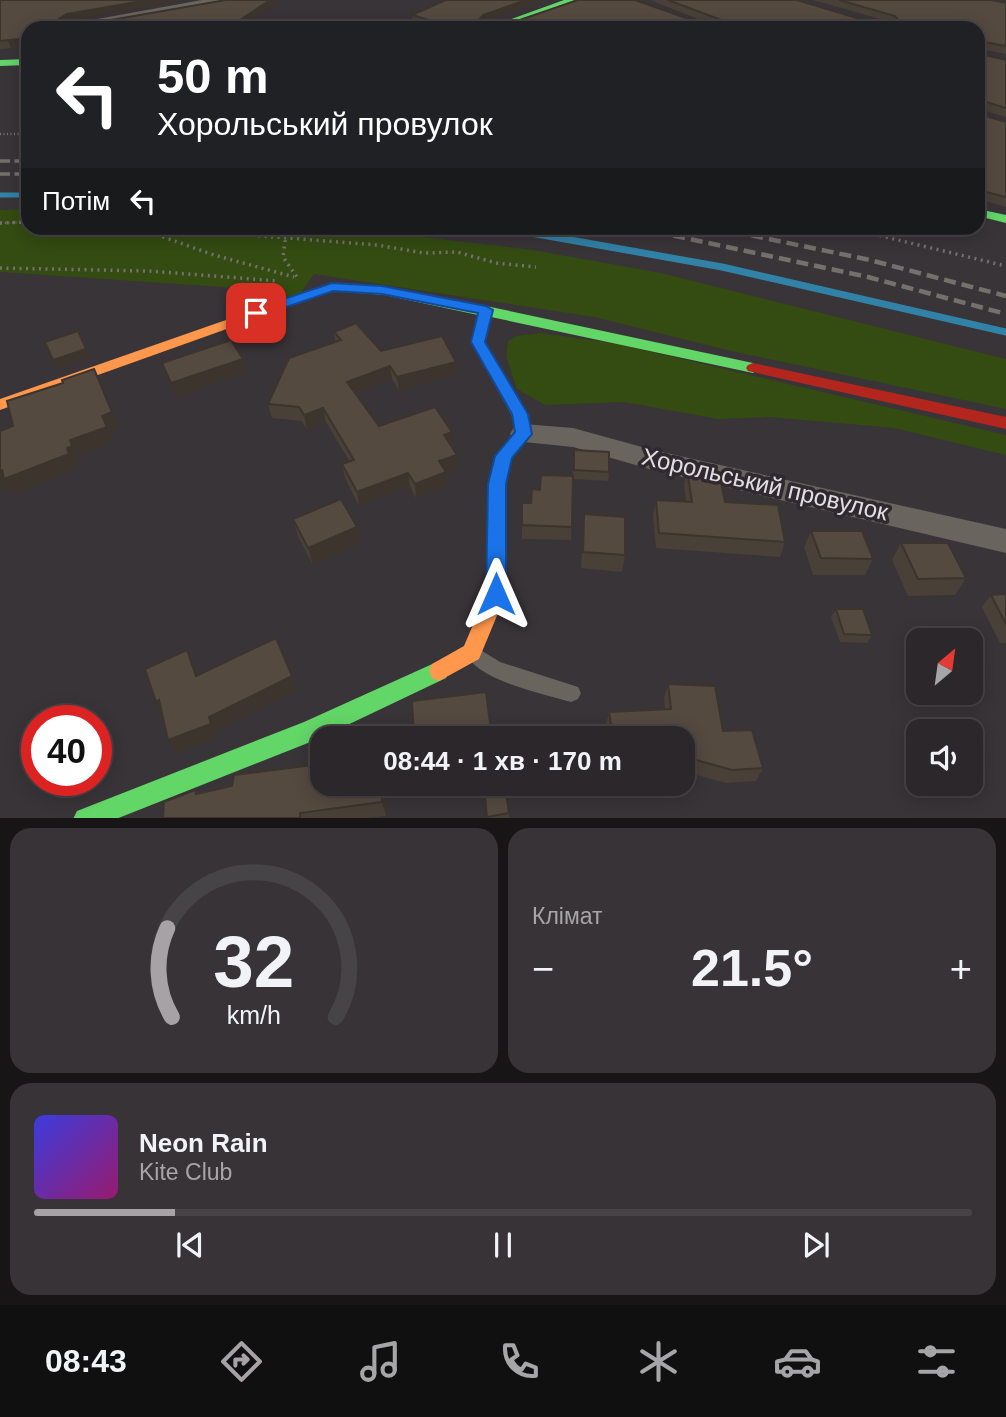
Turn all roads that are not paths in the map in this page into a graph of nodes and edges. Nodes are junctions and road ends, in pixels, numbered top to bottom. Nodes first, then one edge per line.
1 (228, 0) edge
2 (571, 0) edge
3 (105, 21) edge
4 (511, 21) edge
5 (0, 62) edge
6 (21, 62) edge
7 (985, 214) edge
8 (1006, 219) edge
9 (486, 310) junction
10 (0, 405) edge
11 (1006, 424) edge
12 (524, 434) junction
13 (1006, 541) edge
14 (472, 652) junction
15 (571, 693) dead end
16 (85, 818) edge

1 - 3 street
2 - 4 street
5 - 6 street
7 - 8 street
9 - 10 street
9 - 11 street
9 - 12 street
12 - 13 street, Хорольський провулок
12 - 14 street
14 - 15 lane
14 - 16 street

